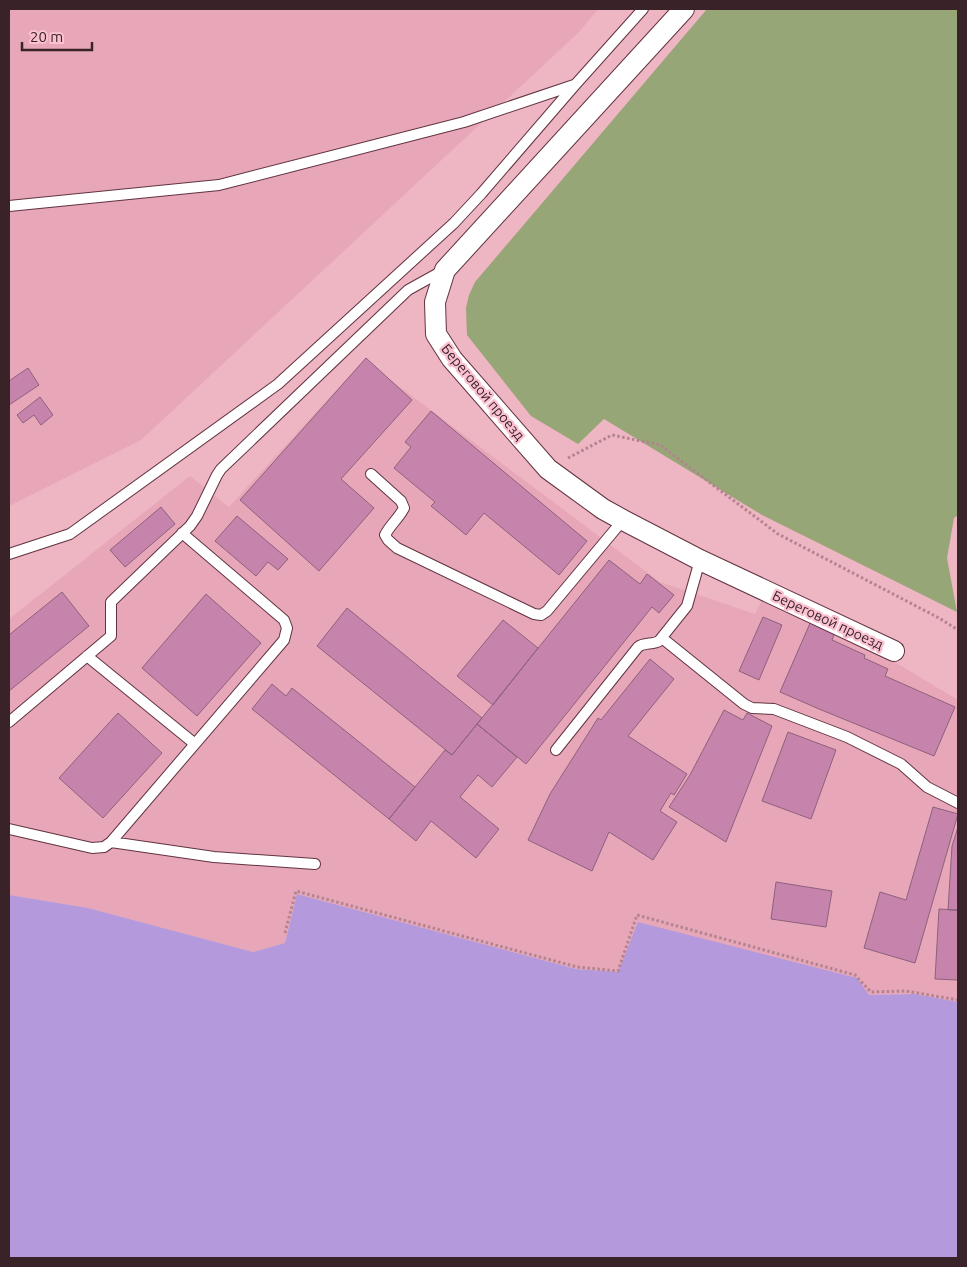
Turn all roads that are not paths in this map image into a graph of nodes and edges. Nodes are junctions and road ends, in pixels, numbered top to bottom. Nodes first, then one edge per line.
1 (643, 9) edge
2 (684, 9) edge
3 (575, 85) junction
4 (9, 206) edge
5 (445, 270) junction
6 (371, 474) dead end
7 (623, 520) junction
8 (182, 533) junction
9 (9, 554) edge
10 (700, 560) junction
11 (662, 638) junction
12 (894, 651) dead end
13 (87, 656) junction
14 (9, 722) edge
15 (195, 744) junction
16 (556, 750) dead end
17 (958, 802) edge
18 (9, 829) edge
19 (111, 842) junction
20 (315, 864) dead end

1 - 3 lane
2 - 5 street, Береговой проезд
3 - 4 lane
3 - 9 lane
5 - 7 street, Береговой проезд
5 - 8 lane
6 - 7 lane
7 - 10 street, Береговой проезд
8 - 13 lane
8 - 15 lane
10 - 11 lane
10 - 12 street, Береговой проезд
11 - 16 lane
11 - 17 lane
13 - 14 lane
13 - 15 lane
15 - 19 lane
18 - 19 lane
19 - 20 lane

